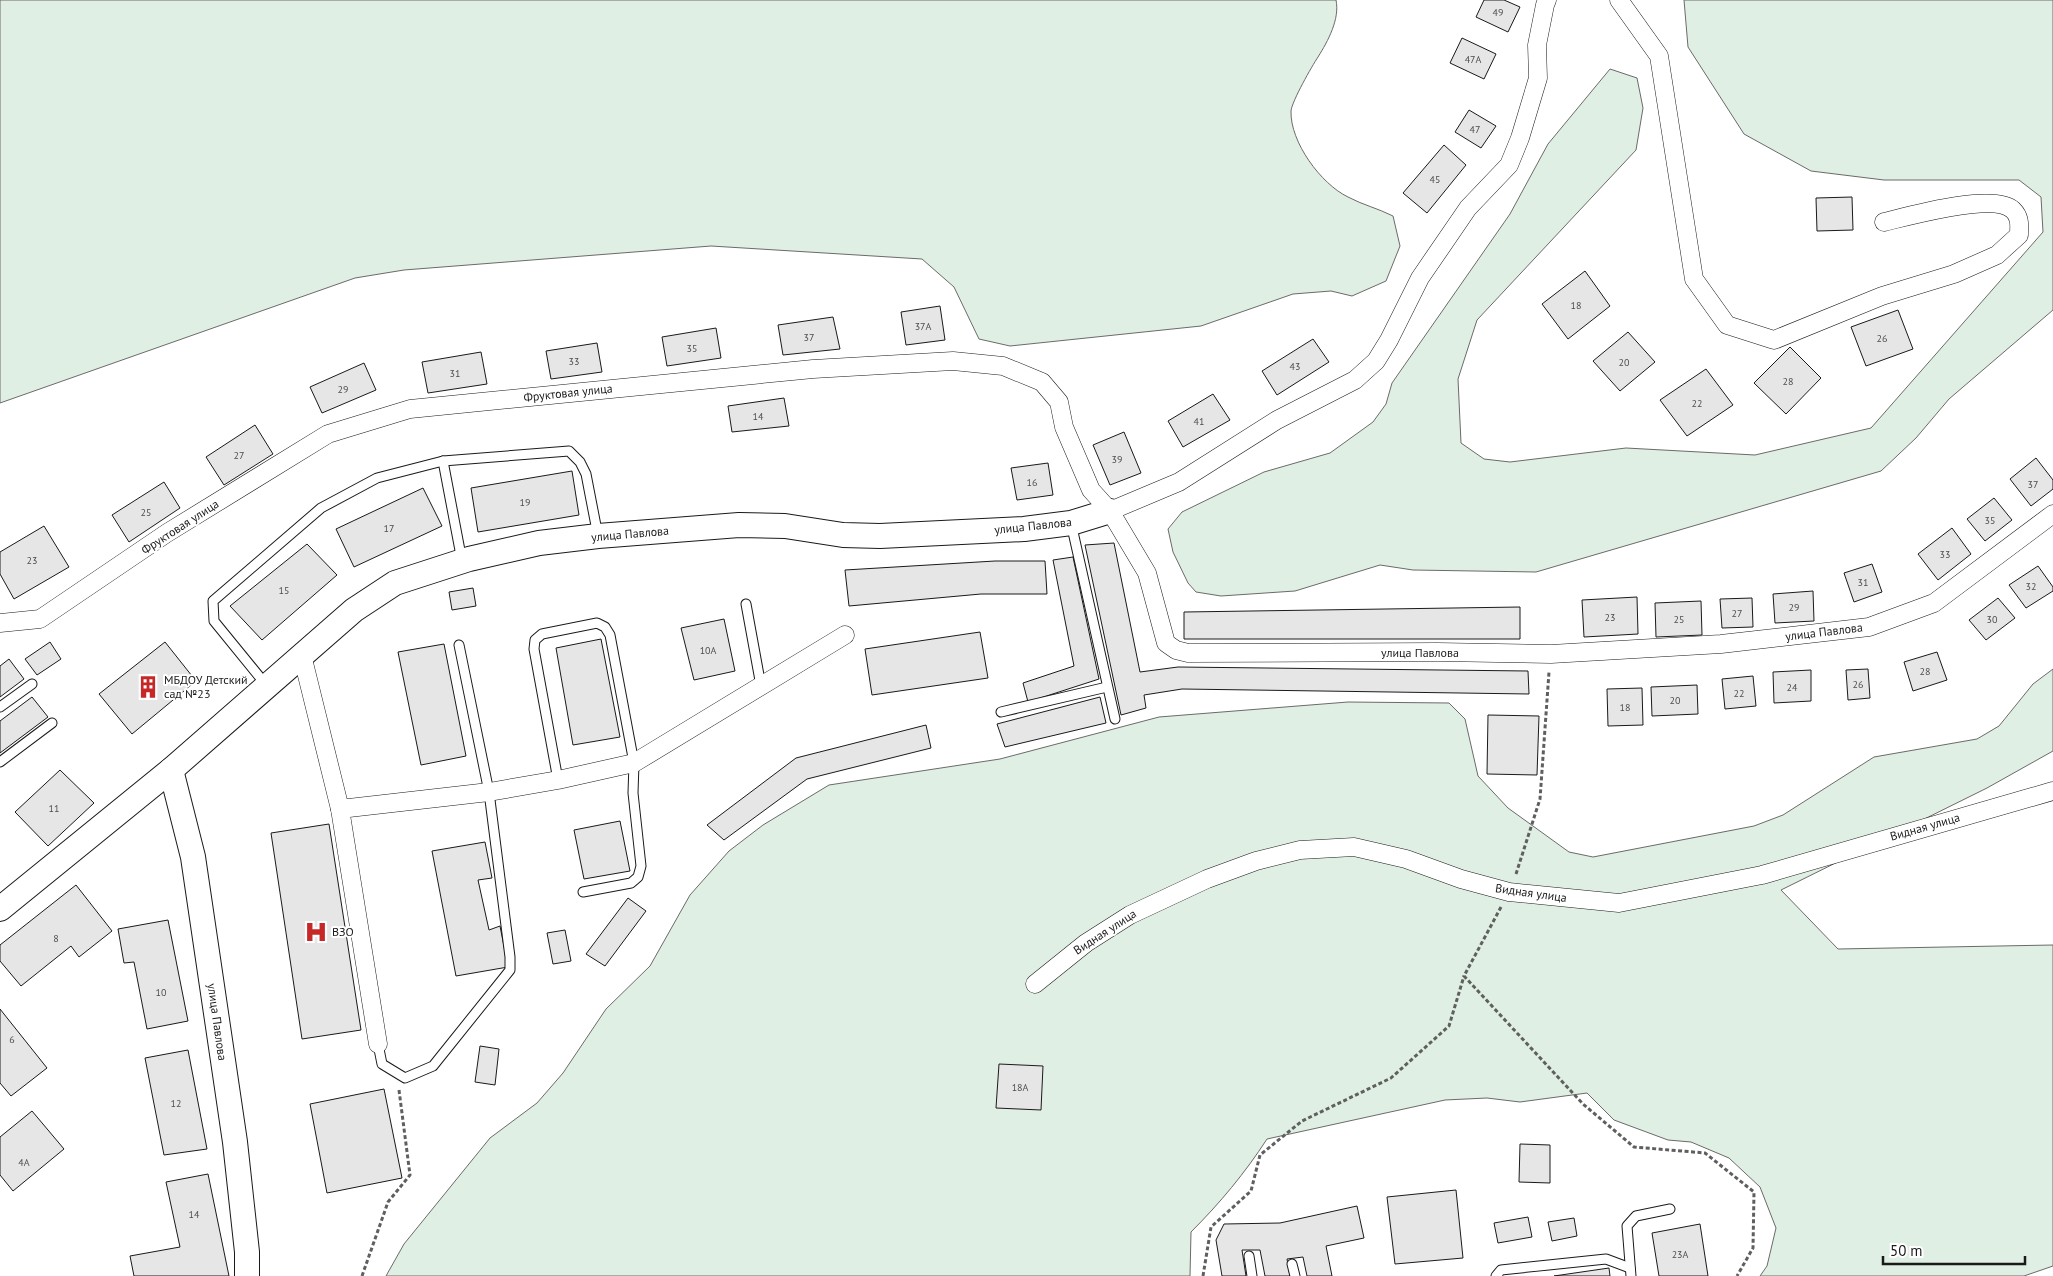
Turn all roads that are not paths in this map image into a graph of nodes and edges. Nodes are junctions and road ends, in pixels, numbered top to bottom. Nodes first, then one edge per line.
1 (1547, 0) edge
2 (1619, 0) edge
3 (1884, 222) dead end
4 (443, 461) junction
5 (1110, 511) junction
6 (2053, 514) edge
7 (1071, 523) junction
8 (598, 536) junction
9 (462, 561) junction
10 (746, 604) dead end
11 (0, 623) edge
12 (845, 635) dead end
13 (459, 645) dead end
14 (302, 655) junction
15 (32, 684) dead end
16 (267, 686) junction
17 (761, 686) junction
18 (1107, 687) junction
19 (0, 707) edge
20 (1001, 712) dead end
21 (1116, 719) dead end
22 (52, 723) dead end
23 (0, 762) edge
24 (634, 763) junction
25 (171, 770) junction
26 (558, 780) junction
27 (2053, 791) edge
28 (489, 792) junction
29 (340, 809) junction
30 (583, 892) dead end
31 (0, 909) edge
32 (1035, 984) dead end
33 (378, 1044) joint
34 (1670, 1209) dead end
35 (1249, 1256) dead end
36 (1292, 1264) dead end
37 (1630, 1272) edge
38 (247, 1276) edge
39 (1252, 1276) edge
40 (1295, 1276) edge
41 (1496, 1276) edge

1 - 5 street
2 - 3 street
4 - 8 lane
4 - 9 lane
4 - 16 lane
5 - 6 street, улица Павлова
5 - 7 street, улица Павлова
5 - 11 street, Фруктовая улица
7 - 8 street, улица Павлова
7 - 18 lane
8 - 9 street, улица Павлова
9 - 14 street, улица Павлова
10 - 17 lane
12 - 17 street
13 - 28 lane
14 - 16 street, улица Павлова
14 - 29 street
15 - 19 lane
16 - 25 street, улица Павлова
17 - 24 street
18 - 20 lane
18 - 21 lane
22 - 23 lane
24 - 26 street
24 - 26 lane
24 - 30 lane
25 - 31 street, улица Павлова
25 - 38 street, улица Павлова
26 - 28 street
27 - 32 street, Видная улица
28 - 29 street
28 - 33 lane
29 - 33 street
34 - 37 lane
35 - 39 lane
36 - 40 lane
37 - 41 lane

